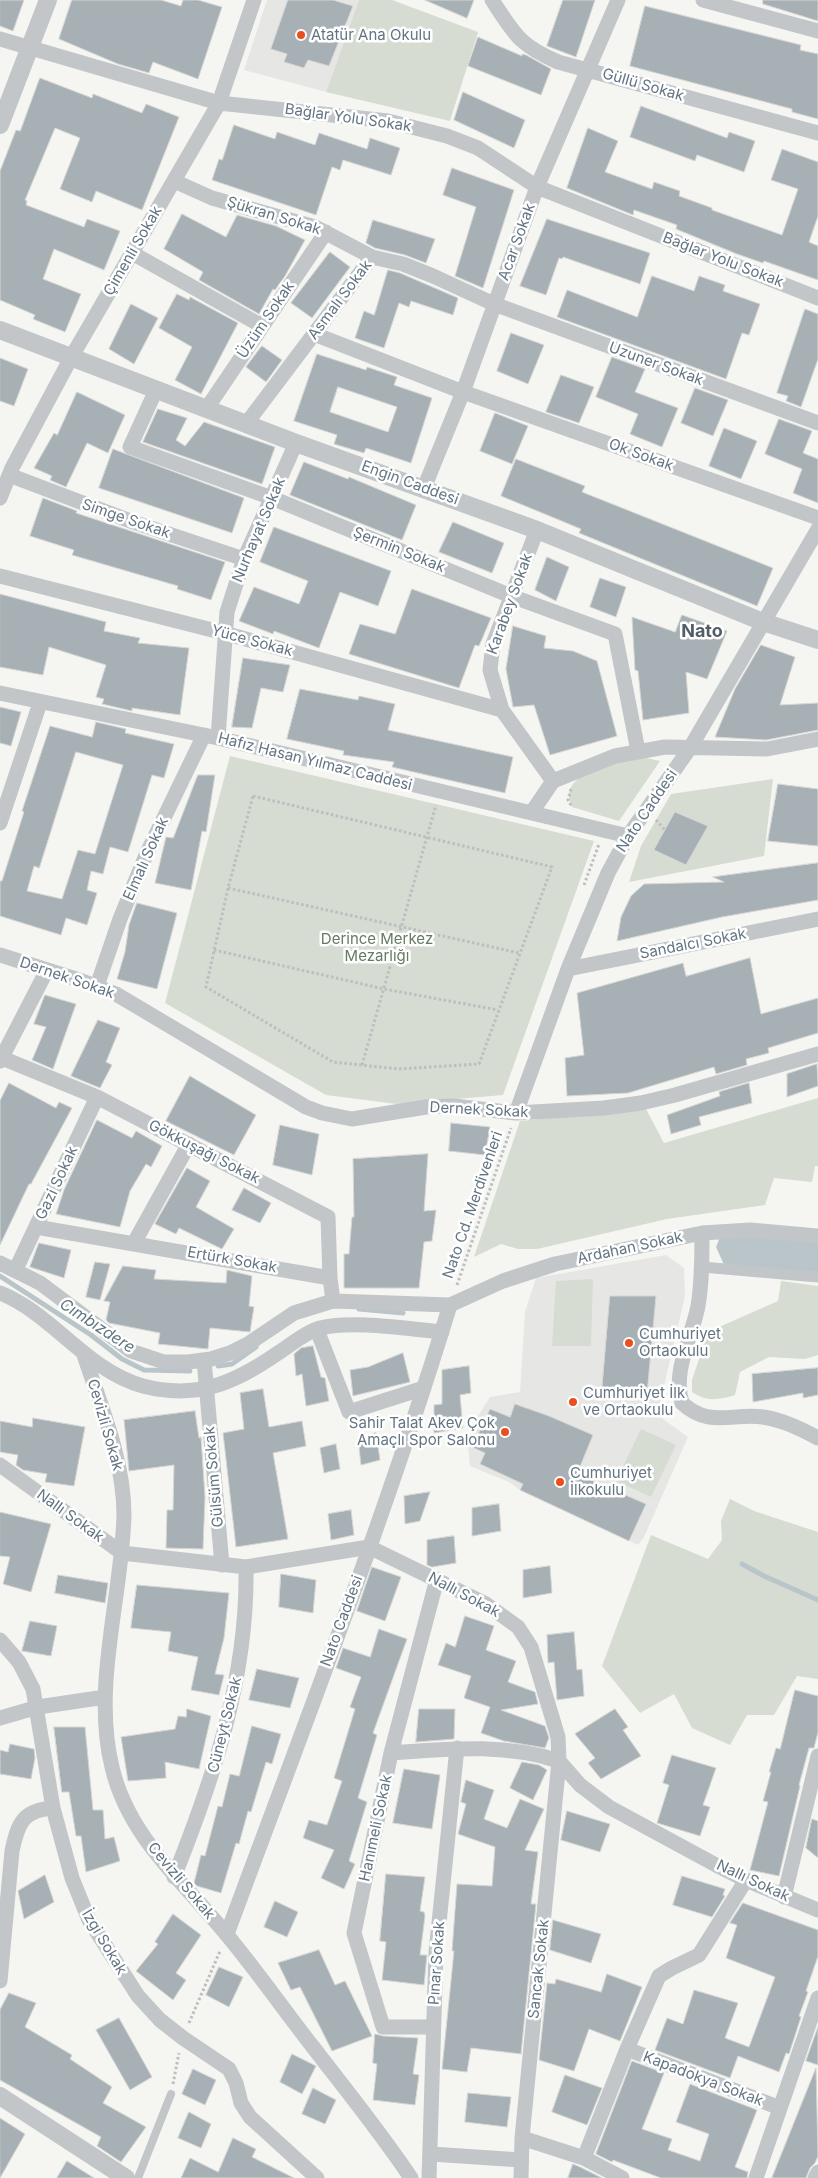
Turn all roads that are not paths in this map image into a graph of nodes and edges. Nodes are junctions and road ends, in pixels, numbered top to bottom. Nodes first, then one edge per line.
1 (48, 0) edge
2 (254, 0) edge
3 (492, 0) edge
4 (618, 0) edge
5 (703, 0) edge
6 (818, 31) edge
7 (0, 39) edge
8 (31, 49) junction
9 (589, 70) junction
10 (219, 103) junction
11 (0, 125) edge
12 (818, 133) edge
13 (174, 181) junction
14 (537, 187) junction
15 (326, 232) junction
16 (132, 253) junction
17 (372, 257) junction
18 (818, 298) edge
19 (494, 304) junction
20 (262, 326) junction
21 (0, 330) edge
22 (314, 334) junction
23 (72, 356) junction
24 (156, 390) junction
25 (463, 392) junction
26 (207, 408) junction
27 (818, 423) edge
28 (246, 424) junction
29 (296, 443) junction
30 (9, 475) junction
31 (424, 488) junction
32 (0, 498) edge
33 (272, 498) junction
34 (818, 518) edge
35 (818, 529) edge
36 (537, 530) junction
37 (244, 559) junction
38 (0, 576) edge
39 (511, 596) junction
40 (762, 622) junction
41 (224, 633) junction
42 (818, 640) edge
43 (0, 693) edge
44 (40, 703) junction
45 (502, 710) junction
46 (211, 736) junction
47 (818, 740) edge
48 (690, 748) junction
49 (638, 751) junction
50 (553, 781) junction
51 (532, 812) junction
52 (0, 823) edge
53 (628, 836) junction
54 (818, 919) edge
55 (0, 955) edge
56 (0, 965) edge
57 (568, 969) junction
58 (45, 974) junction
59 (97, 986) junction
60 (133, 1004) junction
61 (818, 1054) edge
62 (1, 1060) edge
63 (97, 1097) junction
64 (516, 1113) junction
65 (190, 1144) junction
66 (36, 1227) junction
67 (702, 1233) junction
68 (818, 1236) edge
69 (134, 1243) junction
70 (0, 1263) edge
71 (702, 1267) junction
72 (16, 1269) junction
73 (818, 1277) edge
74 (330, 1278) junction
75 (0, 1293) edge
76 (333, 1300) junction
77 (450, 1305) junction
78 (317, 1330) junction
79 (442, 1332) junction
80 (84, 1352) junction
81 (204, 1360) junction
82 (206, 1388) junction
83 (424, 1388) junction
84 (818, 1438) edge
85 (0, 1465) edge
86 (369, 1547) junction
87 (122, 1553) junction
88 (222, 1565) junction
89 (246, 1568) junction
90 (437, 1579) junction
91 (0, 1640) edge
92 (105, 1697) junction
93 (38, 1708) junction
94 (0, 1718) edge
95 (457, 1748) junction
96 (391, 1753) junction
97 (818, 1756) edge
98 (560, 1761) junction
99 (53, 1808) junction
100 (174, 1877) junction
101 (746, 1880) junction
102 (784, 1896) junction
103 (818, 1910) edge
104 (227, 1934) junction
105 (0, 1981) edge
106 (818, 1998) edge
107 (432, 2027) junction
108 (627, 2049) junction
109 (171, 2094) road end
110 (0, 2096) edge
111 (780, 2108) junction
112 (522, 2138) junction
113 (430, 2154) junction
114 (584, 2158) junction
115 (521, 2160) junction
116 (818, 2172) edge
117 (758, 2177) edge
118 (126, 2178) edge
119 (138, 2178) edge
120 (317, 2178) edge
121 (412, 2178) edge
122 (429, 2178) edge
123 (521, 2178) edge
124 (622, 2178) edge
125 (815, 2178) edge

1 - 8 street
2 - 10 street, Çimenli Sokak
3 - 9 street, Güllü Sokak
4 - 9 street, Acar Sokak
5 - 6 street
7 - 8 street, Bağlar Yolu Sokak
8 - 10 street, Bağlar Yolu Sokak
8 - 11 street
9 - 12 street, Güllü Sokak
9 - 14 street, Acar Sokak
10 - 13 street, Çimenli Sokak
10 - 14 street, Bağlar Yolu Sokak
13 - 15 street, Şükran Sokak
13 - 16 street, Çimenli Sokak
14 - 18 street, Bağlar Yolu Sokak
14 - 19 street, Acar Sokak
15 - 17 street, Şükran Sokak
15 - 20 street, Üzüm Sokak
16 - 20 street
16 - 23 street, Çimenli Sokak
17 - 19 street, Asmalı Sokak
17 - 22 street, Asmalı Sokak
19 - 25 street, Acar Sokak
19 - 27 street, Uzuner Sokak
20 - 26 street, Üzüm Sokak
21 - 23 street, Engin Caddesi
22 - 25 street, Ok Sokak
22 - 28 street, Asmalı Sokak
23 - 24 street, Engin Caddesi
23 - 30 street, Çimenli Sokak
24 - 26 street, Engin Caddesi
24 - 33 street, Şermin Sokak
25 - 31 street, Acar Sokak
25 - 34 street, Ok Sokak
26 - 28 street, Engin Caddesi
28 - 29 street, Engin Caddesi
29 - 31 street, Engin Caddesi
29 - 33 street, Nurhayat Sokak
30 - 32 street, Çimenli Sokak
30 - 37 street, Simge Sokak
31 - 36 street, Engin Caddesi
33 - 37 street, Nurhayat Sokak
33 - 39 street, Şermin Sokak
35 - 40 street, Nato Caddesi
36 - 39 street, Karabey Sokak
36 - 40 street, Engin Caddesi
37 - 41 street, Nurhayat Sokak
38 - 41 street, Yüce Sokak
39 - 45 street, Karabey Sokak
39 - 49 street, Şermin Sokak
40 - 42 street, Engin Caddesi
40 - 48 street, Nato Caddesi
41 - 45 street, Yüce Sokak
41 - 46 street, Nurhayat Sokak
43 - 44 street, Hafız Hasan Yılmaz Caddesi
44 - 46 street, Hafız Hasan Yılmaz Caddesi
44 - 52 street
45 - 50 street, Karabey Sokak
46 - 51 street, Hafız Hasan Yılmaz Caddesi
46 - 59 street, Elmalı Sokak
47 - 48 street
48 - 49 street
48 - 53 street, Nato Caddesi
49 - 50 street
50 - 51 street
51 - 53 street, Hafız Hasan Yılmaz Caddesi
53 - 57 street, Nato Caddesi
54 - 57 street, Sandalcı Sokak
55 - 58 street, Dernek Sokak
56 - 58 street, Dernek Sokak
57 - 64 street, Nato Caddesi
58 - 59 street, Dernek Sokak
58 - 60 street, Dernek Sokak
58 - 62 street
59 - 60 street, Dernek Sokak
60 - 64 street, Dernek Sokak
61 - 64 street, Dernek Sokak
62 - 63 street, Gökkuşağı Sokak
63 - 65 street, Gökkuşağı Sokak
63 - 66 street, Gazi Sokak
65 - 69 street
65 - 74 street, Gökkuşağı Sokak
66 - 69 street, Ertürk Sokak
66 - 72 street, Gazi Sokak
67 - 68 street, Ardahan Sokak
67 - 71 street
67 - 77 street, Ardahan Sokak
69 - 74 street, Ertürk Sokak
70 - 72 street
71 - 73 street
71 - 84 street
72 - 81 street
74 - 76 street, Gökkuşağı Sokak
75 - 80 street
76 - 77 street
76 - 81 street
77 - 79 street, Nato Caddesi
78 - 79 street
78 - 82 street
78 - 83 street
79 - 83 street, Nato Caddesi
80 - 82 street
80 - 87 street, Cevizli Sokak
81 - 82 street, Gülsüm Sokak
82 - 88 street, Gülsüm Sokak
83 - 86 street, Nato Caddesi
85 - 87 street, Nallı Sokak
86 - 89 street, Nallı Sokak
86 - 90 street, Nallı Sokak
86 - 104 street, Nato Caddesi
87 - 88 street, Nallı Sokak
87 - 92 street, Cevizli Sokak
88 - 89 street, Nallı Sokak
89 - 100 street, Cüneyt Sokak
90 - 96 street, Hanımeli Sokak
90 - 98 street, Nallı Sokak
91 - 93 street, İzgi Sokak
92 - 93 street
92 - 100 street, Cevizli Sokak
93 - 94 street
93 - 99 street, İzgi Sokak
95 - 96 street
95 - 98 street
95 - 107 street, Pınar Sokak
96 - 107 street, Hanımeli Sokak
97 - 102 street
98 - 101 street, Nallı Sokak
98 - 112 street, Sancak Sokak
99 - 105 street
99 - 120 street, İzgi Sokak
100 - 104 street, Cevizli Sokak
101 - 102 street, Nallı Sokak
101 - 108 street
102 - 103 street, Nallı Sokak
104 - 121 street, Cevizli Sokak
106 - 111 street, Kapadokya Sokak
107 - 113 street, Pınar Sokak
108 - 111 street, Kapadokya Sokak
108 - 114 street
109 - 119 lane
110 - 118 street
111 - 117 street, Kapadokya Sokak
112 - 114 street
112 - 115 street, Sancak Sokak
113 - 115 street
113 - 122 street, Pınar Sokak
114 - 124 street
115 - 123 street, Sancak Sokak
116 - 125 street

